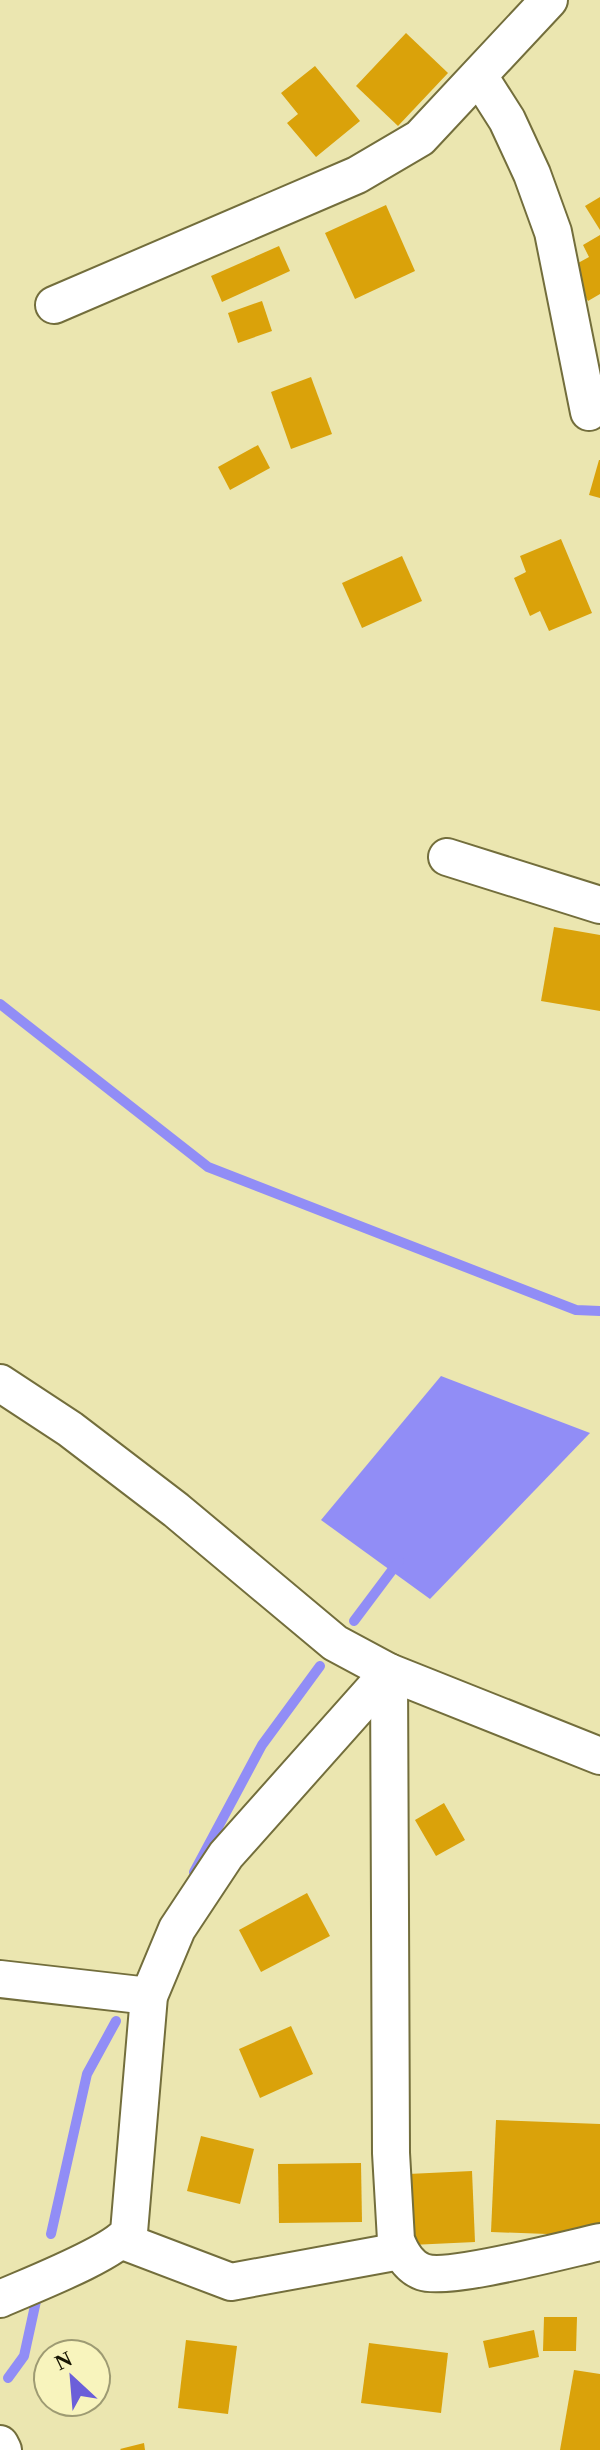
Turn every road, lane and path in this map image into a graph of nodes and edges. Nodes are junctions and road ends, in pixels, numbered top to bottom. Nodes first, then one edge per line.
1 (549, 0) edge
2 (479, 76) junction
3 (54, 305) dead end
4 (589, 412) dead end
5 (447, 857) dead end
6 (600, 905) edge
7 (0, 1383) edge
8 (389, 1672) junction
9 (600, 1756) edge
10 (0, 1979) edge
11 (149, 1996) junction
12 (123, 2241) junction
13 (600, 2242) edge
14 (400, 2251) junction
15 (0, 2299) edge
16 (0, 2444) edge
17 (3, 2450) edge

1 - 2 street
2 - 3 street
2 - 4 street
5 - 6 street
7 - 8 street
8 - 9 street
8 - 11 street
8 - 14 street
10 - 11 street
11 - 12 street
12 - 14 street
12 - 15 street
13 - 14 street
16 - 17 street

